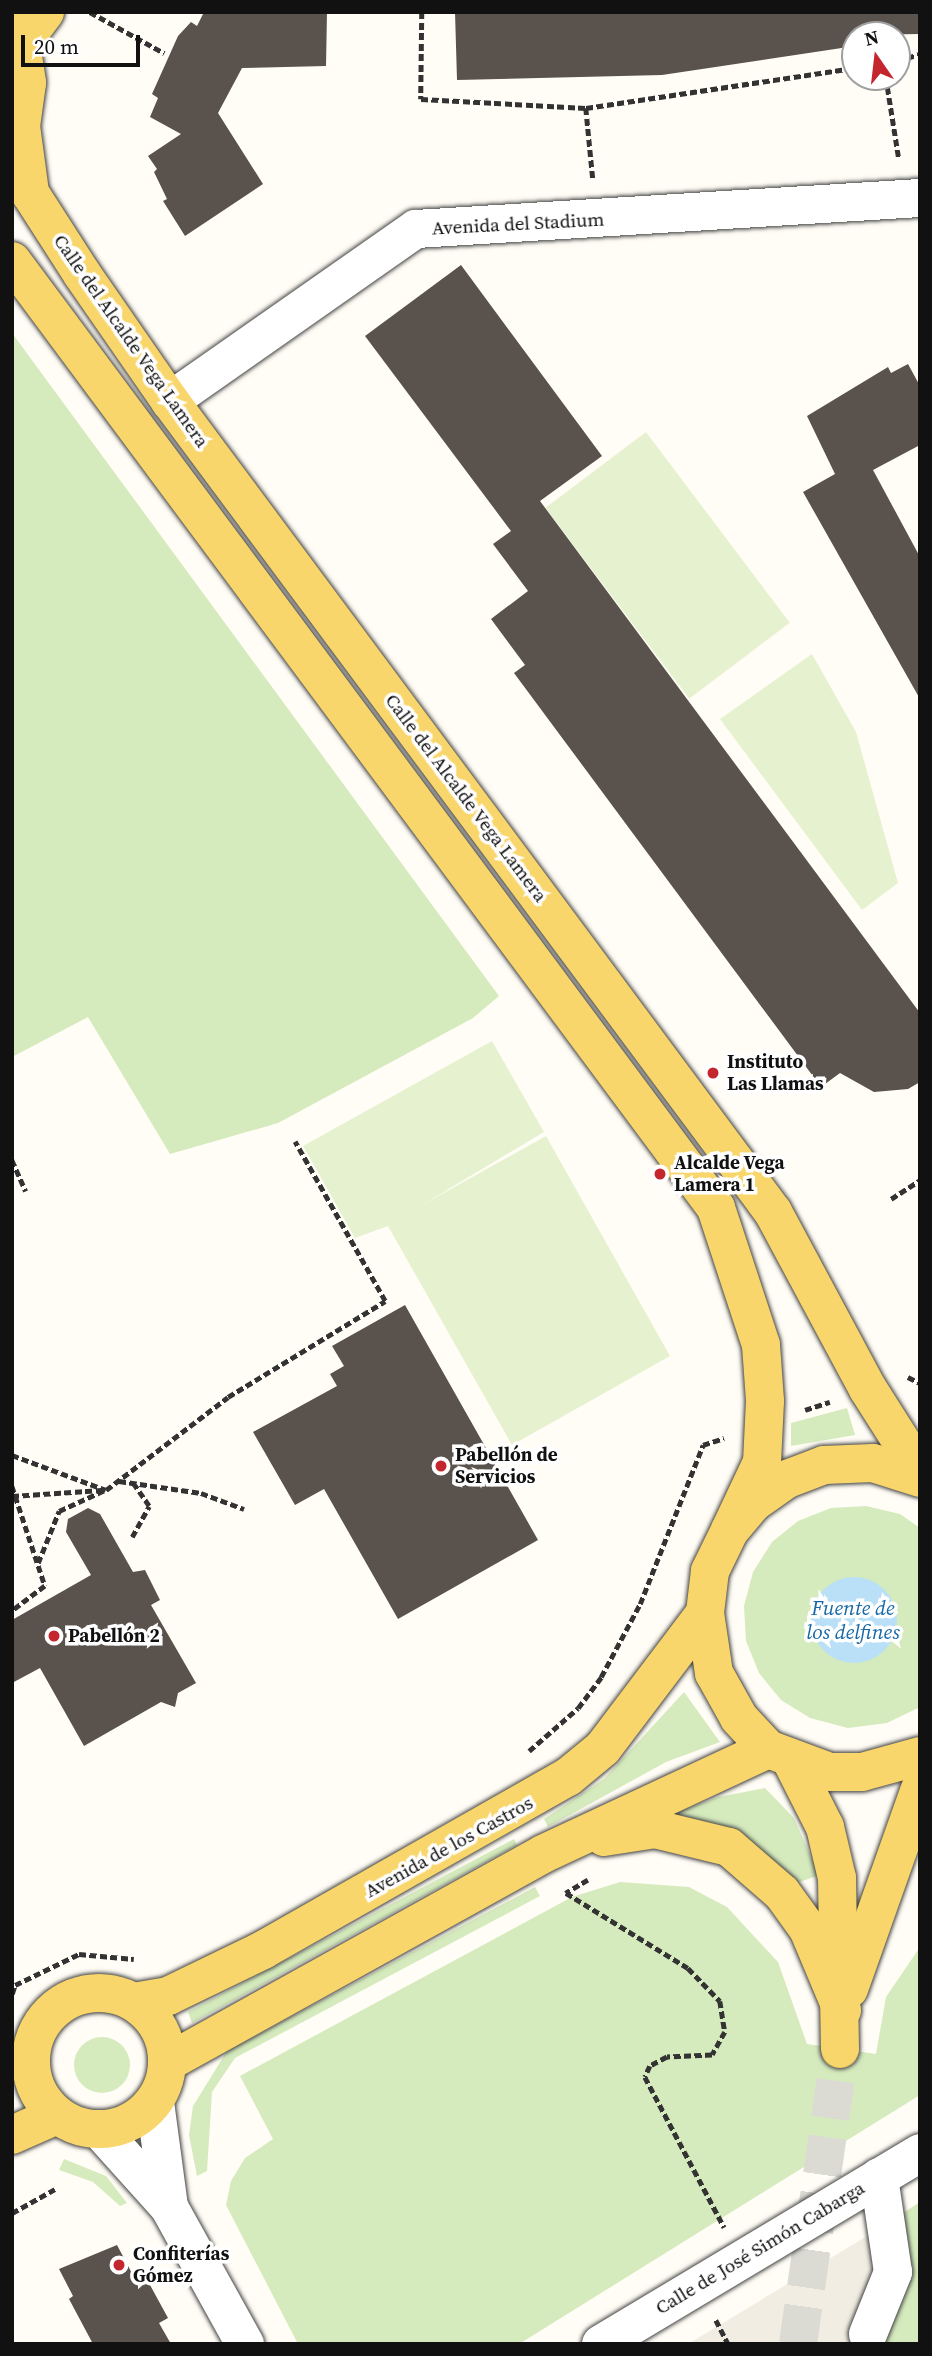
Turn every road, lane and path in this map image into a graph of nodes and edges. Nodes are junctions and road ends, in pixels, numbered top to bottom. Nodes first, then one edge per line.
1 (45, 12) edge
2 (90, 12) edge
3 (422, 12) edge
4 (17, 37) edge
5 (164, 53) dead end
6 (841, 70) edge
7 (889, 91) edge
8 (586, 108) junction
9 (17, 133) edge
10 (910, 182) edge
11 (594, 188) dead end
12 (12, 261) edge
13 (170, 401) junction
14 (295, 1142) dead end
15 (12, 1160) edge
16 (920, 1180) edge
17 (26, 1191) dead end
18 (891, 1199) dead end
19 (920, 1383) edge
20 (867, 1388) junction
21 (764, 1424) junction
22 (12, 1455) edge
23 (920, 1471) edge
24 (920, 1478) edge
25 (117, 1481) junction
26 (132, 1482) junction
27 (12, 1486) edge
28 (106, 1490) junction
29 (14, 1495) edge
30 (244, 1508) dead end
31 (730, 1530) junction
32 (132, 1537) dead end
33 (38, 1563) junction
34 (12, 1611) edge
35 (705, 1613) junction
36 (780, 1756) junction
37 (920, 1756) edge
38 (518, 1760) dead end
39 (920, 1788) edge
40 (567, 1843) junction
41 (595, 1876) dead end
42 (147, 1959) dead end
43 (12, 1994) edge
44 (134, 2002) junction
45 (842, 2010) junction
46 (841, 2049) tunnel mouth
47 (170, 2061) junction
48 (22, 2062) edge
49 (155, 2102) junction
50 (57, 2115) junction
51 (99, 2129) junction
52 (12, 2135) edge
53 (920, 2153) edge
54 (879, 2177) junction
55 (55, 2189) dead end
56 (169, 2207) junction
57 (12, 2213) edge
58 (742, 2259) junction
59 (868, 2334) dead end
60 (245, 2344) edge
61 (601, 2344) edge

1 - 4 main road
2 - 5 path
3 - 8 path
4 - 9 main road, Calle del Alcalde Vega Lamera
6 - 8 path
7 - 10 path
8 - 11 path
9 - 13 main road, Calle del Alcalde Vega Lamera
10 - 13 street, Avenida del Stadium
12 - 21 main road, Calle del Alcalde Vega Lamera
13 - 20 main road, Calle del Alcalde Vega Lamera
14 - 25 path
15 - 17 path
16 - 18 path
19 - 20 path
20 - 21 path
20 - 23 main road, Calle del Alcalde Vega Lamera
21 - 31 main road, Calle del Alcalde Vega Lamera
21 - 38 path
22 - 28 path
24 - 31 main road
25 - 26 path
25 - 28 path
26 - 30 path
26 - 32 path
27 - 29 path
28 - 29 path
28 - 33 path
29 - 33 path
31 - 35 main road
33 - 34 path
35 - 36 main road
35 - 44 main road, Avenida de los Castros
36 - 37 main road
36 - 40 main road
36 - 45 main road
39 - 45 main road
40 - 45 main road
40 - 47 main road
41 - 58 path
42 - 43 path
44 - 47 main road
44 - 48 main road
45 - 46 main road
47 - 49 main road
48 - 50 main road
49 - 51 main road
49 - 56 street
50 - 51 main road
50 - 52 main road
51 - 56 street
53 - 54 street, Calle de José Simón Cabarga
54 - 58 street, Calle de José Simón Cabarga
54 - 59 street
55 - 57 path
56 - 60 street
58 - 61 street, Calle de José Simón Cabarga

